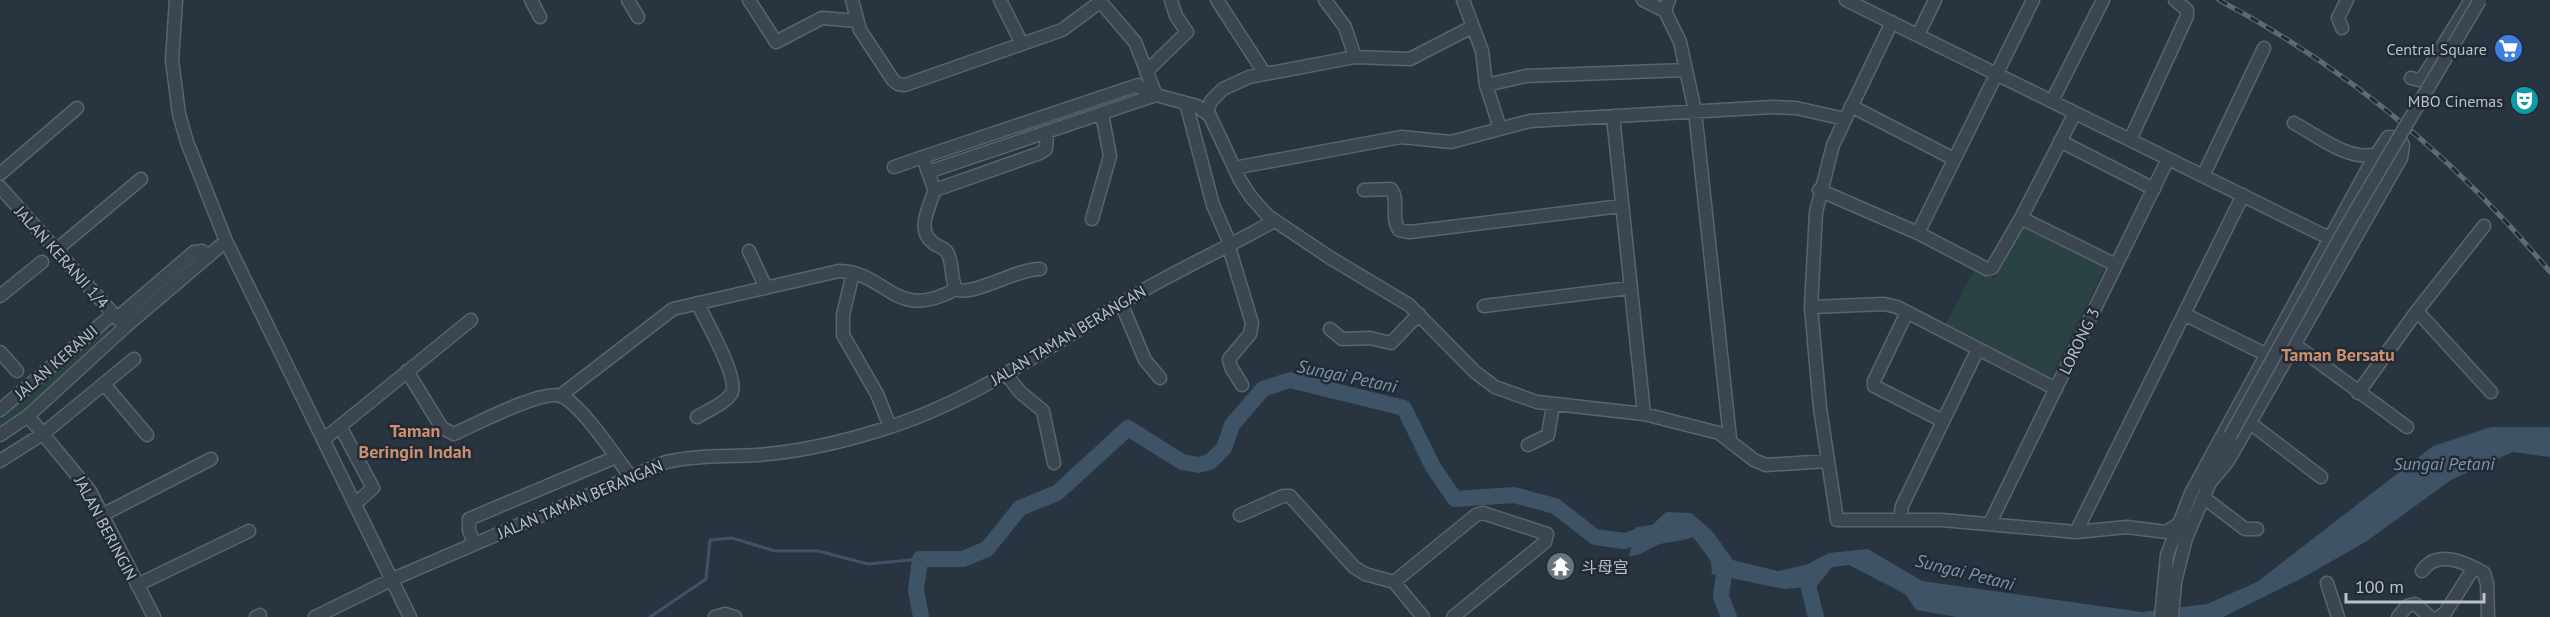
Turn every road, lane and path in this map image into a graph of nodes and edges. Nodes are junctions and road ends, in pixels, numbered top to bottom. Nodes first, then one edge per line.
1 (176, 0) edge
2 (531, 0) edge
3 (628, 0) edge
4 (749, 0) edge
5 (852, 0) edge
6 (1000, 0) edge
7 (1171, 0) edge
8 (1217, 0) edge
9 (1325, 0) edge
10 (1463, 0) edge
11 (1643, 0) edge
12 (1846, 0) edge
13 (1935, 0) edge
14 (2033, 0) edge
15 (2103, 0) edge
16 (2175, 0) edge
17 (2347, 0) edge
18 (2471, 0) edge
19 (2480, 0) edge
20 (1100, 1) edge
21 (1667, 6) edge
22 (540, 17) dead end
23 (638, 17) dead end
24 (857, 21) junction
25 (1892, 22) junction
26 (1472, 27) junction
27 (2343, 28) dead end
28 (1918, 35) junction
29 (1022, 44) junction
30 (2264, 48) dead end
31 (1355, 57) junction
32 (1686, 70) junction
33 (1146, 72) junction
34 (1265, 74) junction
35 (1998, 74) junction
36 (2411, 78) dead end
37 (1486, 85) junction
38 (1153, 96) junction
39 (2052, 101) junction
40 (1186, 103) junction
41 (1851, 106) junction
42 (77, 108) dead end
43 (1695, 111) junction
44 (1207, 112) junction
45 (2075, 113) junction
46 (1102, 114) junction
47 (1613, 116) junction
48 (1845, 119) junction
49 (2294, 123) dead end
50 (1500, 128) junction
51 (1047, 133) junction
52 (2130, 140) junction
53 (2060, 141) junction
54 (2377, 153) junction
55 (2352, 154) junction
56 (923, 157) junction
57 (1954, 159) junction
58 (2168, 159) junction
59 (894, 167) dead end
60 (1234, 168) junction
61 (928, 172) junction
62 (0, 174) edge
63 (2203, 176) junction
64 (2364, 176) junction
65 (141, 179) dead end
66 (0, 187) edge
67 (935, 188) junction
68 (2154, 189) junction
69 (1364, 190) dead end
70 (1819, 190) junction
71 (2243, 195) junction
72 (1621, 206) junction
73 (2021, 218) junction
74 (1092, 219) dead end
75 (1274, 221) junction
76 (2484, 226) dead end
77 (1918, 233) junction
78 (2329, 238) junction
79 (226, 241) junction
80 (1230, 246) junction
81 (56, 250) junction
82 (749, 251) dead end
83 (42, 262) dead end
84 (2116, 265) junction
85 (1040, 269) dead end
86 (853, 273) junction
87 (766, 288) junction
88 (1629, 288) junction
89 (956, 289) junction
90 (0, 296) edge
91 (697, 303) junction
92 (1120, 303) junction
93 (1484, 306) dead end
94 (1811, 307) junction
95 (2417, 310) junction
96 (1907, 312) junction
97 (1419, 314) junction
98 (2184, 314) junction
99 (118, 320) junction
100 (471, 320) dead end
101 (1330, 329) dead end
102 (2294, 344) junction
103 (1978, 349) junction
104 (0, 352) edge
105 (2265, 354) junction
106 (134, 359) dead end
107 (17, 371) dead end
108 (407, 371) junction
109 (1006, 374) junction
110 (1160, 378) dead end
111 (104, 384) junction
112 (1242, 385) dead end
113 (2055, 389) junction
114 (2491, 392) dead end
115 (2358, 393) junction
116 (560, 396) junction
117 (1553, 405) junction
118 (0, 410) edge
119 (1644, 414) junction
120 (28, 416) junction
121 (698, 417) dead end
122 (1942, 421) junction
123 (2250, 423) junction
124 (340, 426) junction
125 (890, 427) junction
126 (2407, 427) dead end
127 (44, 434) junction
128 (0, 435) edge
129 (147, 435) dead end
130 (2230, 436) junction
131 (1730, 438) junction
132 (323, 440) junction
133 (1528, 445) dead end
134 (615, 457) junction
135 (211, 459) dead end
136 (0, 461) edge
137 (1828, 461) junction
138 (1054, 463) dead end
139 (2202, 470) junction
140 (630, 476) junction
141 (2321, 477) dead end
142 (2208, 485) junction
143 (2203, 498) junction
144 (355, 504) junction
145 (102, 515) junction
146 (1240, 515) dead end
147 (1900, 519) junction
148 (1990, 523) junction
149 (2177, 525) junction
150 (2257, 529) dead end
151 (249, 531) dead end
152 (2076, 532) junction
153 (474, 543) junction
154 (2473, 569) junction
155 (2422, 571) dead end
156 (393, 579) junction
157 (2170, 581) junction
158 (1394, 582) junction
159 (2327, 583) dead end
160 (137, 585) junction
161 (154, 617) edge
162 (315, 617) edge
163 (410, 617) edge
164 (715, 617) edge
165 (735, 617) edge
166 (1423, 617) edge
167 (1453, 617) edge
168 (2161, 617) edge
169 (2172, 617) edge
170 (2338, 617) edge
171 (2398, 617) edge
172 (2430, 617) edge
173 (2439, 617) edge
174 (2488, 617) edge

1 - 79 street
2 - 22 street
3 - 23 street
4 - 24 street
5 - 24 street
6 - 29 street
7 - 33 street
8 - 34 street
9 - 31 street
10 - 26 street
11 - 21 street
12 - 25 street
13 - 28 street
14 - 35 street
15 - 39 street
16 - 52 street
17 - 27 street
18 - 36 street
19 - 130 street, bridge
20 - 29 street
20 - 33 street
21 - 32 street
24 - 29 street
25 - 28 street
25 - 41 street
26 - 31 street
26 - 37 street
28 - 35 street
30 - 63 street
31 - 34 street
32 - 37 street
32 - 43 street
33 - 38 street
34 - 44 street
35 - 39 street
35 - 57 street
37 - 50 street
38 - 40 street
38 - 46 street
38 - 56 street
39 - 45 street
40 - 44 street
40 - 80 street
41 - 48 street
41 - 57 street
42 - 62 street
43 - 47 street
43 - 48 street
43 - 131 street
44 - 60 street
45 - 52 street
45 - 53 street
46 - 51 street
46 - 74 street
47 - 50 street
47 - 72 street
48 - 70 street
49 - 55 street
50 - 60 street
51 - 61 street
51 - 67 street
52 - 58 street
53 - 68 street
53 - 73 street
54 - 55 street
54 - 64 street
54 - 102 street
55 - 64 street
56 - 59 street
56 - 61 street
57 - 77 street
58 - 63 street
58 - 68 street, LORONG 3
60 - 75 street
61 - 67 street
63 - 71 street
64 - 78 street
65 - 81 street
66 - 81 street, JALAN KERANJI 1/4
67 - 89 street
68 - 84 street, LORONG 3
69 - 72 street
70 - 77 street
70 - 94 street
71 - 78 street
71 - 98 street
72 - 88 street
73 - 77 street
73 - 84 street
75 - 80 street, JALAN TAMAN BERANGAN
75 - 97 street
76 - 95 street
78 - 105 street
79 - 99 street
79 - 132 street
80 - 92 street, JALAN TAMAN BERANGAN
80 - 112 street
81 - 99 street, JALAN KERANJI 1/4
82 - 87 street
83 - 90 street
84 - 113 street, LORONG 3
85 - 89 street
86 - 87 street
86 - 89 street
86 - 125 street
87 - 91 street
88 - 93 street
88 - 119 street
91 - 116 street
91 - 121 street
92 - 109 street, JALAN TAMAN BERANGAN
92 - 110 street
94 - 96 street
94 - 137 street
95 - 114 street
95 - 115 street
96 - 103 street
96 - 122 street
97 - 101 street
97 - 117 street
98 - 105 street
98 - 152 street
99 - 118 street, JALAN KERANJI
99 - 120 street
100 - 108 street
102 - 115 street
102 - 123 street
103 - 113 street
103 - 122 street
104 - 107 street
105 - 139 street
106 - 111 street
108 - 116 street
108 - 124 street
109 - 125 street, JALAN TAMAN BERANGAN
109 - 138 street
111 - 127 street
111 - 129 street
113 - 148 street, LORONG 3
115 - 126 street
116 - 134 street
117 - 119 street
117 - 133 street
119 - 131 street
120 - 127 street, JALAN BERINGIN
120 - 128 street
122 - 147 street
123 - 141 street
123 - 142 street
124 - 132 street
124 - 144 street
125 - 140 street, JALAN TAMAN BERANGAN
127 - 136 street
127 - 145 street, JALAN BERINGIN
130 - 139 street
130 - 142 street
131 - 137 street
132 - 144 street
134 - 140 street
134 - 153 street
135 - 145 street
137 - 147 street
139 - 149 street
140 - 153 street, JALAN TAMAN BERANGAN
142 - 143 street
143 - 150 street
143 - 157 street
144 - 156 street
145 - 160 street, JALAN BERINGIN
146 - 158 street
147 - 148 street
148 - 152 street
149 - 152 street
149 - 157 street
151 - 160 street
153 - 156 street, JALAN TAMAN BERANGAN
154 - 155 street
154 - 173 street
154 - 174 street
156 - 162 street, JALAN TAMAN BERANGAN
156 - 163 street
157 - 168 street
157 - 169 street
158 - 166 street
158 - 167 street
159 - 170 street
160 - 161 street, JALAN BERINGIN
164 - 165 street
171 - 172 street

